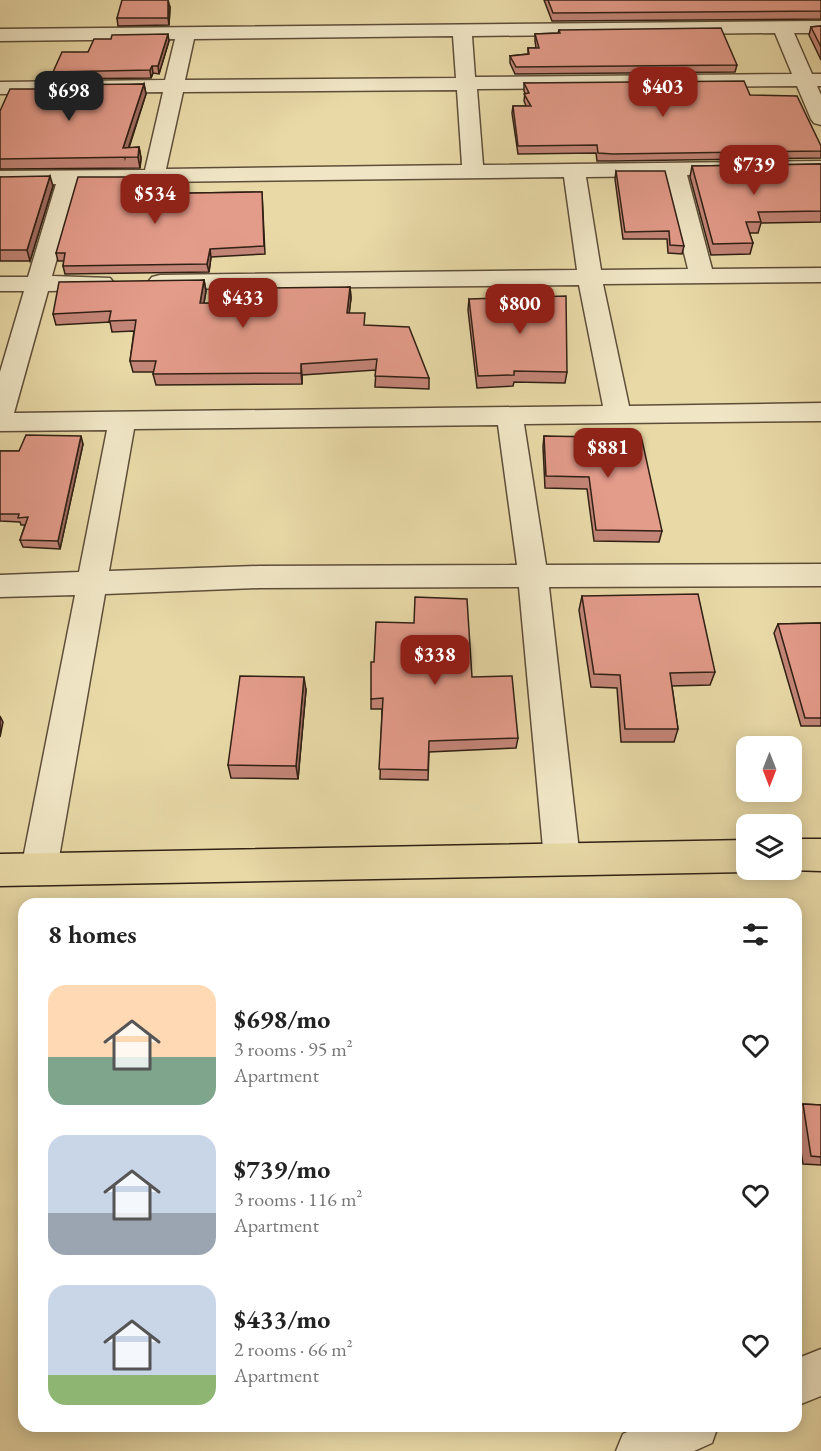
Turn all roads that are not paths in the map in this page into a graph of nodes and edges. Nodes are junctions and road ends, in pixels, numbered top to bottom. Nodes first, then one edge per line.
1 (739, 9) edge
2 (782, 27) junction
3 (821, 27) edge
4 (747, 28) junction
5 (462, 31) junction
6 (186, 33) junction
7 (0, 35) edge
8 (812, 80) edge
9 (466, 84) junction
10 (173, 86) junction
11 (0, 88) edge
12 (821, 119) edge
13 (821, 167) edge
14 (674, 168) junction
15 (574, 170) junction
16 (473, 172) junction
17 (154, 176) junction
18 (69, 177) junction
19 (0, 178) edge
20 (821, 275) edge
21 (702, 277) junction
22 (590, 278) junction
23 (0, 284) edge
24 (40, 284) junction
25 (821, 412) edge
26 (618, 416) junction
27 (0, 417) edge
28 (510, 417) junction
29 (122, 421) junction
30 (0, 422) edge
31 (821, 575) edge
32 (533, 576) junction
33 (92, 583) junction
34 (0, 586) edge
35 (802, 855) edge
36 (821, 855) edge
37 (736, 856) edge
38 (562, 859) junction
39 (39, 869) junction
40 (0, 870) edge
41 (821, 1372) edge
42 (802, 1380) edge
43 (682, 1432) edge
44 (640, 1451) edge

1 - 4 street
2 - 3 street
2 - 4 street
2 - 8 street
4 - 5 street
5 - 6 street
5 - 9 street
6 - 7 street
6 - 10 street
8 - 9 street
8 - 12 street
9 - 10 street
9 - 16 street
10 - 11 street
10 - 17 street
13 - 14 street
14 - 15 street
14 - 21 street
15 - 16 street
15 - 22 street
16 - 17 street
17 - 18 street
18 - 19 street
18 - 24 street
20 - 21 street
21 - 22 street
22 - 24 street
22 - 26 street
23 - 24 street
24 - 27 street
25 - 26 street
26 - 28 street
28 - 29 street
28 - 32 street
29 - 30 street
29 - 33 street
31 - 32 street
32 - 33 street
32 - 38 street
33 - 34 street
33 - 39 street
35 - 36 main road
37 - 38 main road
38 - 39 main road
39 - 40 main road
41 - 42 street
43 - 44 street

